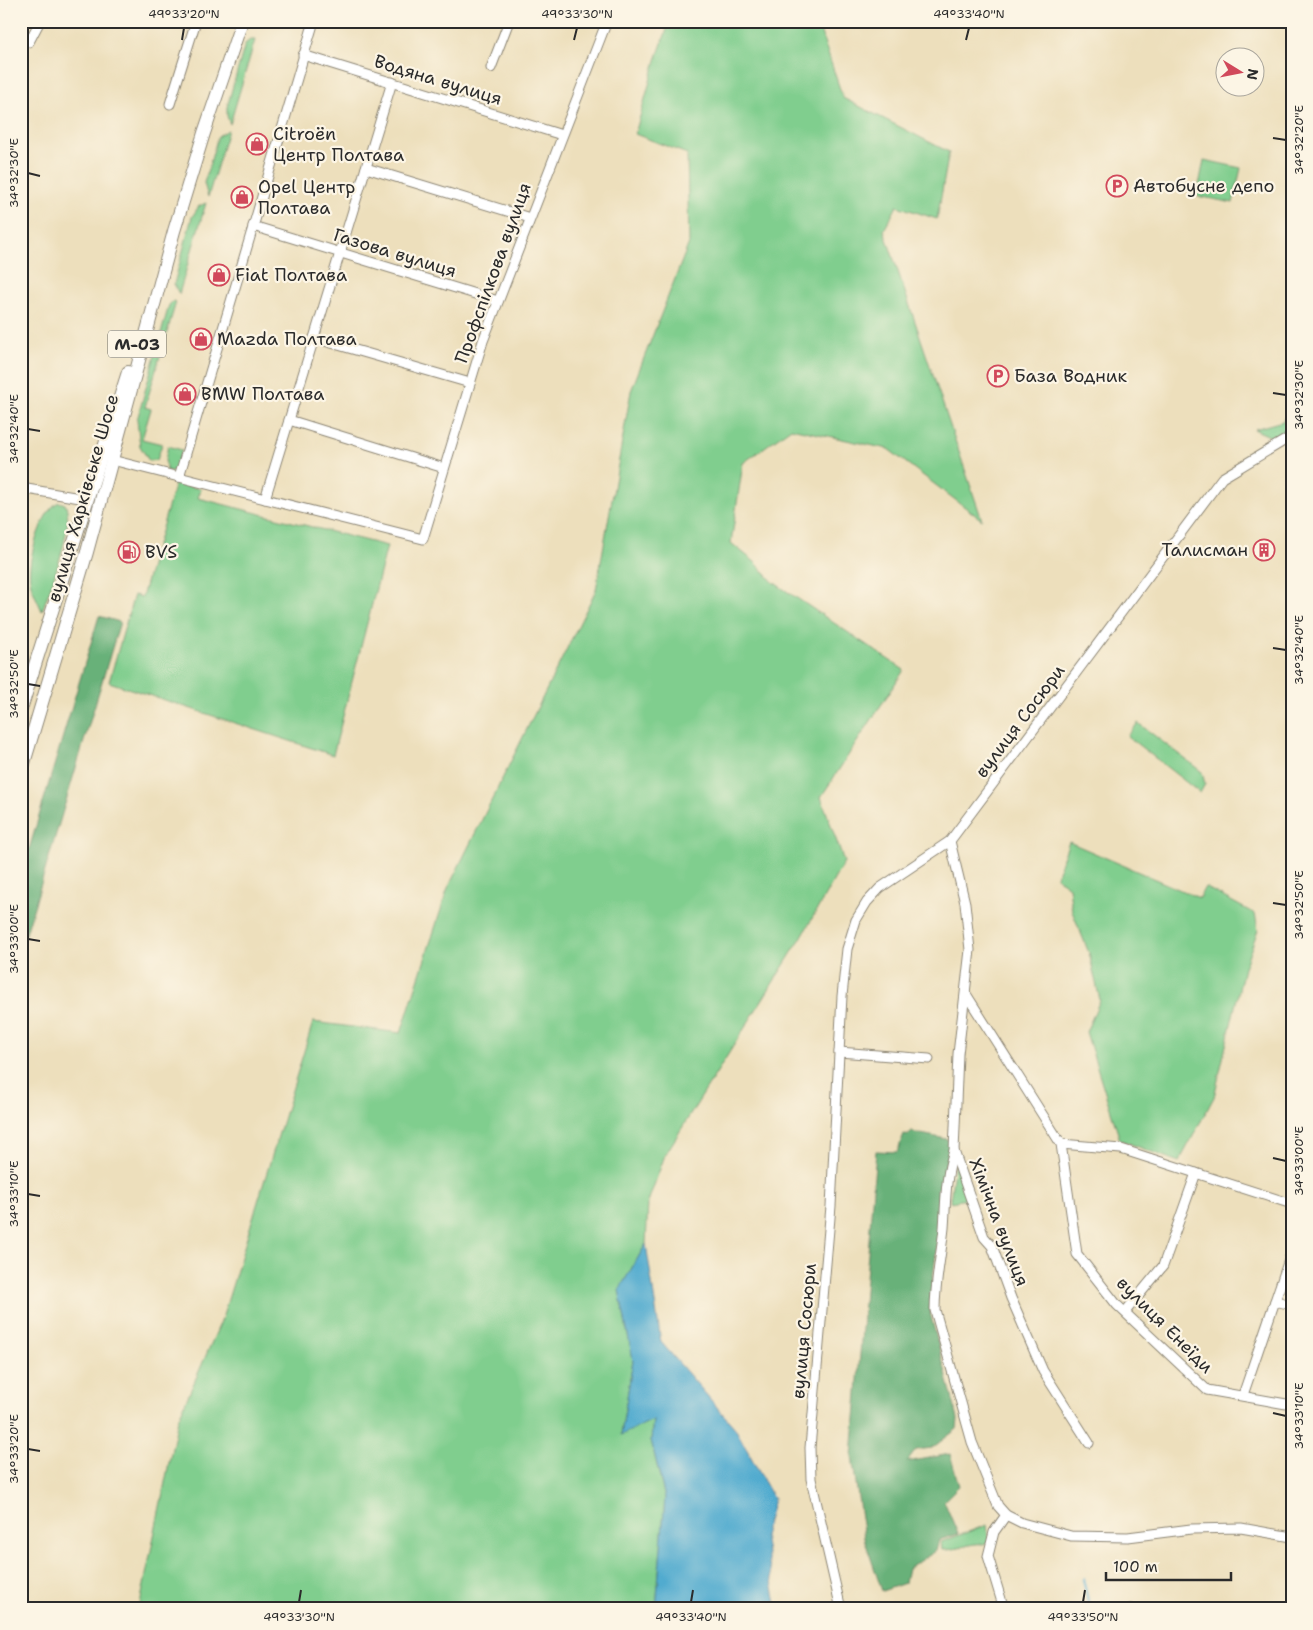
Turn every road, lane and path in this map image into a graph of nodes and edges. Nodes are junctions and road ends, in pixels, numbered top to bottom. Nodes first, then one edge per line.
1 (40, 21) edge
2 (196, 21) edge
3 (242, 21) edge
4 (314, 21) edge
5 (509, 21) edge
6 (607, 21) edge
7 (30, 42) dead end
8 (303, 55) junction
9 (491, 68) dead end
10 (392, 82) junction
11 (170, 104) dead end
12 (562, 135) junction
13 (366, 168) junction
14 (530, 218) junction
15 (253, 226) junction
16 (340, 253) junction
17 (498, 301) junction
18 (314, 338) junction
19 (470, 383) junction
20 (290, 420) junction
21 (1292, 436) edge
22 (106, 458) junction
23 (444, 468) junction
24 (179, 477) junction
25 (21, 488) edge
26 (266, 499) junction
27 (86, 500) junction
28 (21, 709) edge
29 (21, 773) edge
30 (950, 841) junction
31 (966, 994) junction
32 (839, 1052) junction
33 (929, 1059) dead end
34 (1061, 1144) junction
35 (954, 1151) junction
36 (1196, 1173) junction
37 (1292, 1204) edge
38 (1292, 1251) edge
39 (1275, 1301) junction
40 (1292, 1305) edge
41 (1125, 1312) junction
42 (1244, 1395) junction
43 (1292, 1405) edge
44 (1089, 1443) dead end
45 (1006, 1515) junction
46 (1292, 1536) edge
47 (841, 1609) edge
48 (1004, 1609) edge

1 - 7 street
2 - 11 street
3 - 22 highway, вулиця Харківське Шосе / М-03
4 - 8 street
5 - 9 street
6 - 12 street, Профспілкова вулиця
8 - 10 street, Водяна вулиця
8 - 15 street
10 - 12 street, Водяна вулиця
10 - 13 street
12 - 14 street, Профспілкова вулиця
13 - 14 street
13 - 16 street
14 - 17 street, Профспілкова вулиця
15 - 16 street, Газова вулиця
15 - 24 street
16 - 17 street, Газова вулиця
16 - 18 street
17 - 19 street, Профспілкова вулиця
18 - 19 street
18 - 20 street
19 - 23 street, Профспілкова вулиця
20 - 23 street
20 - 26 street
21 - 30 street, вулиця Сосюри
22 - 24 street
22 - 27 highway, вулиця Харківське Шосе / М-03
22 - 29 highway, вулиця Харківське Шосе / М-03
23 - 26 street, Профспілкова вулиця
24 - 26 street
25 - 27 street
27 - 28 highway, вулиця Харківське Шосе / М-03
30 - 31 street, Хімічна вулиця
30 - 32 street, вулиця Сосюри
31 - 34 street, вулиця Енеїди
31 - 35 street, Хімічна вулиця
32 - 33 street
32 - 47 street, вулиця Сосюри
34 - 36 street
34 - 41 street, вулиця Енеїди
35 - 44 street, Хімічна вулиця
35 - 45 street
36 - 37 street
36 - 41 street
38 - 39 street
39 - 40 street
39 - 42 street
41 - 42 street, вулиця Енеїди
42 - 43 street, вулиця Енеїди
45 - 46 street
45 - 48 street

